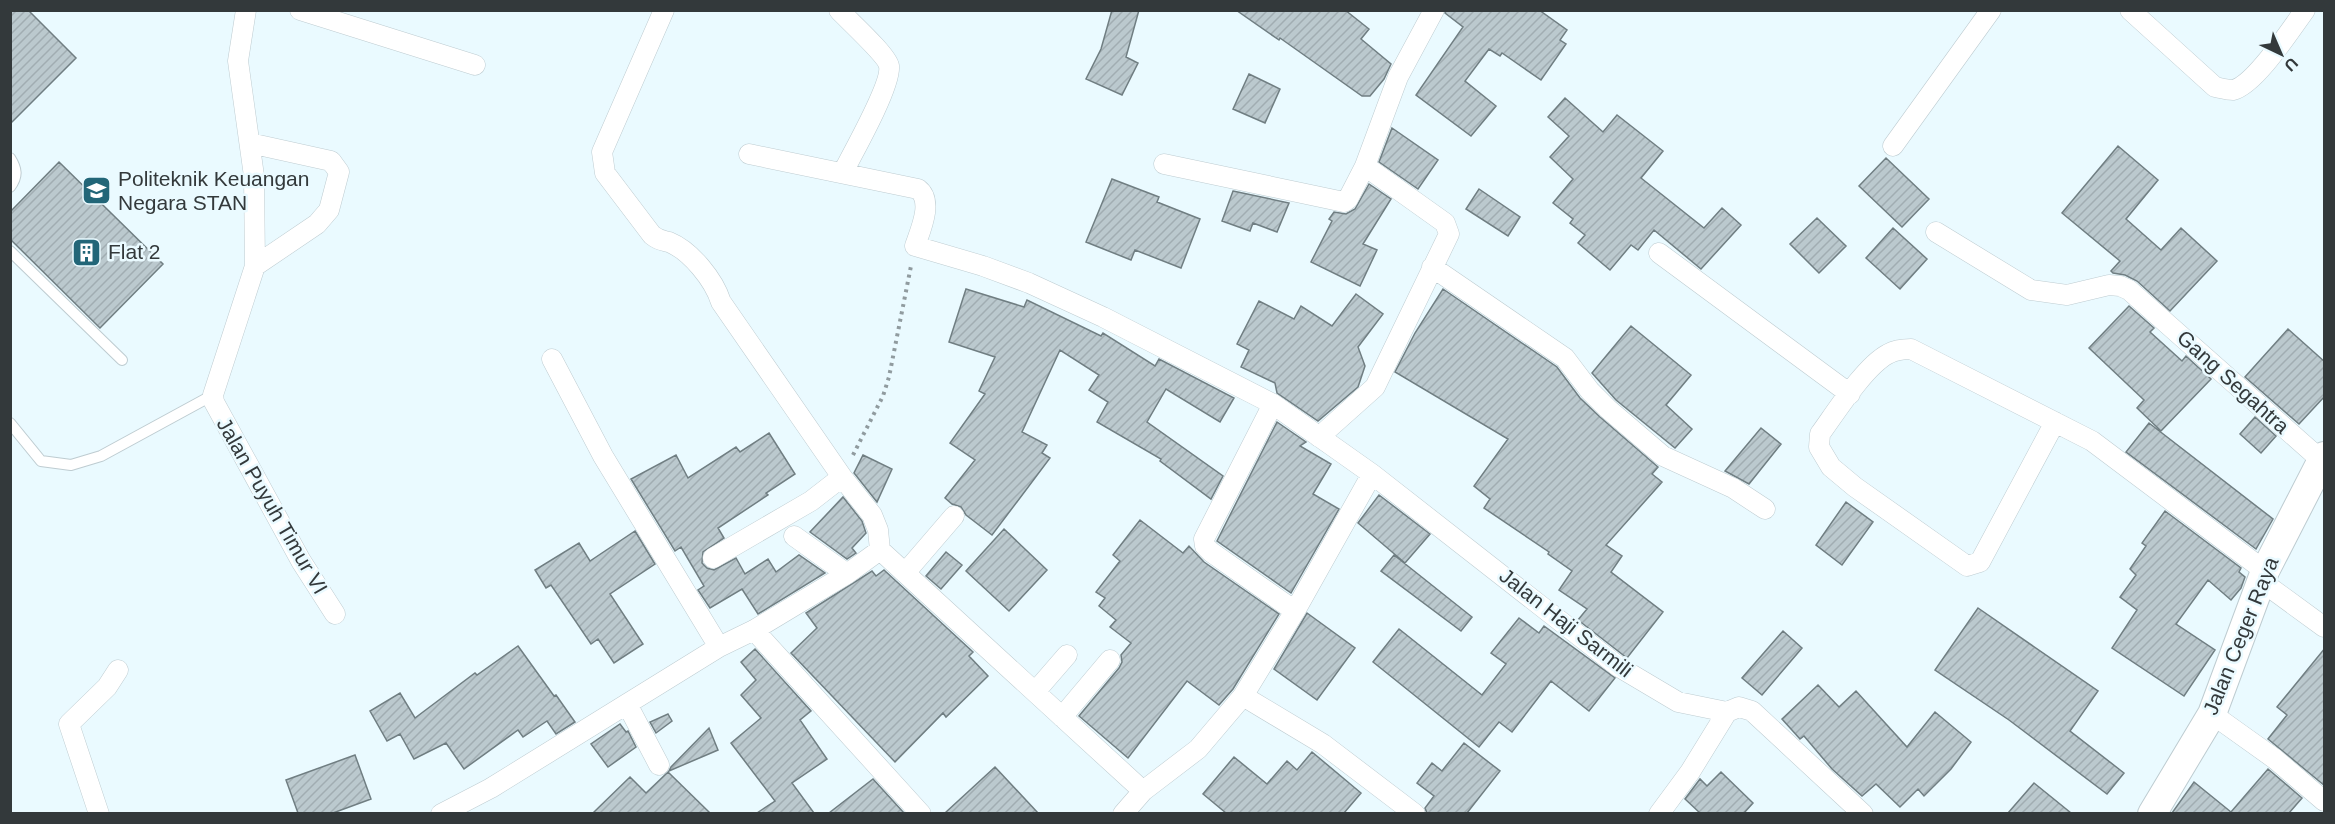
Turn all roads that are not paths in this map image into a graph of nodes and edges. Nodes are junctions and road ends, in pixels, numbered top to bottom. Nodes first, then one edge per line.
1 (246, 10) edge
2 (300, 10) edge
3 (664, 10) edge
4 (839, 10) edge
5 (1434, 10) edge
6 (1991, 10) edge
7 (2130, 10) edge
8 (2305, 10) edge
9 (2151, 17) edge
10 (475, 65) dead end
11 (250, 143) junction
12 (1893, 146) dead end
13 (749, 154) dead end
14 (10, 158) edge
15 (1164, 164) dead end
16 (1365, 166) junction
17 (843, 172) junction
18 (10, 187) edge
19 (1936, 232) dead end
20 (10, 251) edge
21 (1659, 253) dead end
22 (255, 266) junction
23 (1432, 267) junction
24 (552, 359) dead end
25 (122, 360) dead end
26 (1850, 394) junction
27 (213, 395) junction
28 (1273, 404) junction
29 (2055, 422) junction
30 (10, 423) edge
31 (1319, 437) junction
32 (2323, 458) edge
33 (1372, 474) junction
34 (842, 477) junction
35 (1765, 509) dead end
36 (954, 516) dead end
37 (794, 536) dead end
38 (880, 550) junction
39 (712, 558) dead end
40 (906, 573) junction
41 (847, 574) junction
42 (2263, 576) junction
43 (1295, 611) junction
44 (335, 614) dead end
45 (2325, 627) edge
46 (754, 630) junction
47 (719, 647) junction
48 (1067, 655) dead end
49 (1110, 660) dead end
50 (118, 670) dead end
51 (1035, 692) junction
52 (1243, 696) junction
53 (627, 704) junction
54 (1727, 712) junction
55 (2212, 714) junction
56 (1062, 717) junction
57 (659, 765) dead end
58 (1143, 791) junction
59 (2325, 801) edge
60 (99, 813) edge
61 (441, 813) edge
62 (921, 813) edge
63 (1123, 813) edge
64 (1415, 813) edge
65 (1659, 813) edge
66 (1863, 813) edge
67 (2152, 813) edge

1 - 11 street
2 - 10 street
3 - 34 street
4 - 17 street
5 - 16 street
6 - 12 street
7 - 9 street
8 - 9 street
11 - 22 street
11 - 22 street
13 - 17 street
14 - 18 lane
15 - 16 street
16 - 23 street
17 - 28 street, Jalan Haji Sarmili
19 - 32 street, Gang Segahtra
20 - 25 lane
21 - 26 street
22 - 27 street
23 - 31 street
23 - 35 street
24 - 47 street
26 - 29 street
26 - 29 street
27 - 30 lane
27 - 44 street, Jalan Puyuh Timur VI
28 - 31 street, Jalan Haji Sarmili
28 - 43 street
29 - 42 street
31 - 33 street, Jalan Haji Sarmili
32 - 42 main road, Jalan Ceger Raya
33 - 43 street
33 - 54 street, Jalan Haji Sarmili
34 - 38 street
34 - 39 street
36 - 40 street
37 - 41 street
38 - 40 street
38 - 41 street
40 - 51 street
41 - 46 street
42 - 45 street
42 - 55 main road, Jalan Ceger Raya
43 - 52 street
46 - 47 street
46 - 62 street
47 - 53 street
48 - 51 street
49 - 56 street
50 - 60 street
51 - 56 street
52 - 58 street
52 - 64 street
53 - 57 street
53 - 61 street
54 - 65 street
54 - 66 street, Jalan Haji Sarmili
55 - 59 street
55 - 67 main road, Jalan Ceger Raya
56 - 58 street
58 - 63 street

